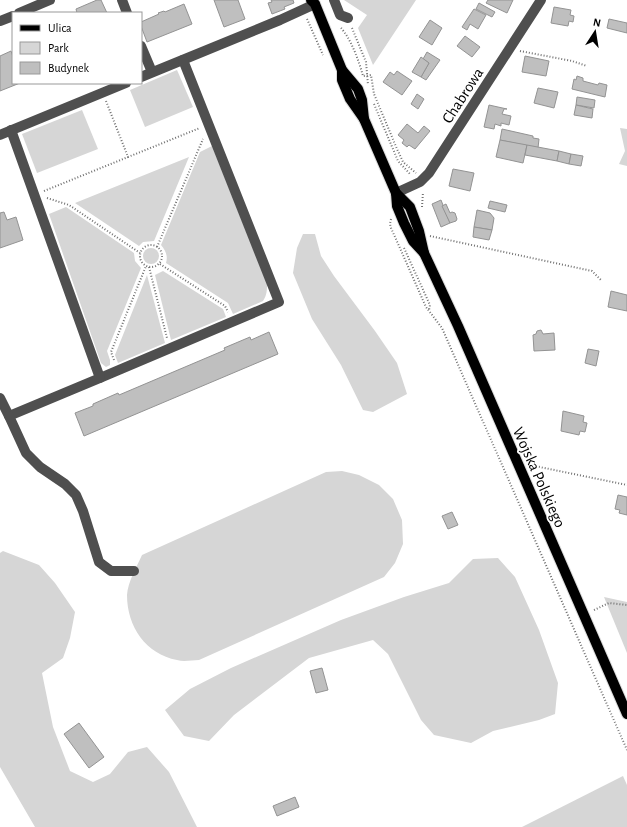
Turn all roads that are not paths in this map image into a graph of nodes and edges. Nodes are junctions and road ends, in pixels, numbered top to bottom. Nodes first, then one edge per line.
1 (50, 0) edge
2 (122, 0) edge
3 (334, 0) edge
4 (541, 0) edge
5 (313, 1) edge
6 (21, 12) edge
7 (127, 12) edge
8 (12, 16) edge
9 (348, 18) dead end
10 (0, 21) edge
11 (142, 48) edge
12 (183, 60) junction
13 (152, 72) junction
14 (142, 77) edge
15 (124, 84) edge
16 (11, 130) junction
17 (0, 135) edge
18 (396, 192) junction
19 (100, 378) junction
20 (0, 398) edge
21 (9, 416) junction
22 (134, 571) dead end
23 (627, 714) edge

1 - 6 street
2 - 7 street
3 - 9 street
4 - 18 street, Chabrowa
5 - 12 street
5 - 18 main road, Wojska Polskiego
8 - 10 street
11 - 13 street
12 - 13 street
12 - 19 street
13 - 14 street
15 - 16 street
16 - 17 street
16 - 19 street
18 - 23 main road, Wojska Polskiego
19 - 21 street
20 - 21 street
21 - 22 street

